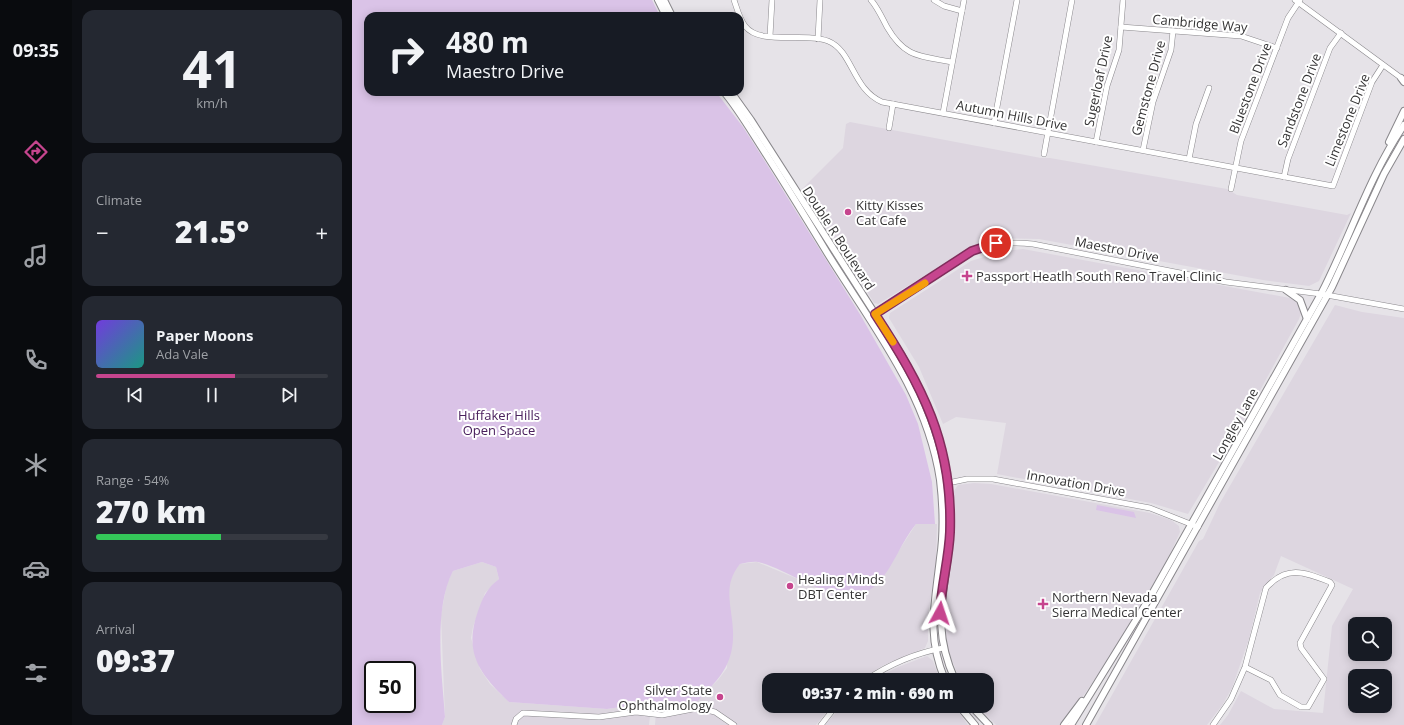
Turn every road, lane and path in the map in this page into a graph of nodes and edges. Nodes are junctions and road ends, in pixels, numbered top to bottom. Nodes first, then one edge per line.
1 (658, 0) edge
2 (664, 0) edge
3 (734, 0) edge
4 (772, 0) edge
5 (820, 0) edge
6 (871, 0) edge
7 (934, 0) edge
8 (964, 0) edge
9 (1017, 0) edge
10 (1072, 0) edge
11 (1123, 0) edge
12 (1298, 1) edge
13 (962, 10) junction
14 (664, 12) edge
15 (670, 12) edge
16 (739, 12) edge
17 (744, 24) edge
18 (1121, 27) junction
19 (1173, 31) junction
20 (1341, 33) junction
21 (770, 36) junction
22 (818, 39) junction
23 (1277, 48) junction
24 (952, 62) junction
25 (1383, 65) junction
26 (1403, 80) edge
27 (1209, 88) dead end
28 (727, 96) edge
29 (734, 96) edge
30 (893, 104) junction
31 (1404, 112) edge
32 (943, 113) junction
33 (994, 123) junction
34 (1404, 126) edge
35 (889, 128) dead end
36 (1047, 133) junction
37 (1404, 139) edge
38 (1096, 142) junction
39 (1143, 150) junction
40 (1044, 154) dead end
41 (1190, 159) junction
42 (1379, 166) junction
43 (1235, 168) junction
44 (1284, 177) junction
45 (1333, 186) joint
46 (1231, 188) dead end
47 (1286, 290) junction
48 (1321, 294) junction
49 (1328, 295) junction
50 (1404, 309) edge
51 (875, 314) junction
52 (869, 318) junction
53 (1307, 319) junction
54 (948, 483) junction
55 (1191, 524) junction
56 (1198, 527) junction
57 (944, 648) junction
58 (936, 649) junction
59 (1245, 667) junction
60 (879, 673) edge
61 (943, 673) edge
62 (952, 673) edge
63 (1089, 695) junction
64 (830, 713) edge
65 (965, 713) edge
66 (978, 713) edge
67 (514, 725) edge
68 (734, 725) edge
69 (821, 725) edge
70 (975, 725) edge
71 (989, 725) edge
72 (1064, 725) edge
73 (1071, 725) edge
74 (1086, 725) edge
75 (1212, 725) edge

1 - 14 main road
2 - 15 main road
3 - 16 street, Autumn Hills Drive
4 - 21 street
5 - 22 street
6 - 24 street
7 - 13 street
8 - 13 street
9 - 33 street
10 - 36 street
11 - 18 street, Sugerloaf Drive
12 - 20 street
12 - 23 street, Bluestone Drive
13 - 24 street
17 - 21 street, Autumn Hills Drive
18 - 19 street, Cambridge Way
18 - 38 street, Sugerloaf Drive
19 - 23 street, Cambridge Way
19 - 39 street, Gemstone Drive
20 - 25 street
20 - 44 street, Sandstone Drive
21 - 22 street, Autumn Hills Drive
22 - 30 street, Autumn Hills Drive
23 - 43 street, Bluestone Drive
24 - 32 street
25 - 26 street
25 - 45 street, Limestone Drive
27 - 41 street
28 - 52 main road, Double R Boulevard
29 - 51 main road, Double R Boulevard
30 - 32 street, Autumn Hills Drive
30 - 35 street
31 - 42 main road
32 - 33 street, Autumn Hills Drive
33 - 36 street, Autumn Hills Drive
34 - 42 main road, Longley Lane
36 - 38 street, Autumn Hills Drive
36 - 40 street
37 - 49 main road, Longley Lane
38 - 39 street, Autumn Hills Drive
39 - 41 street, Autumn Hills Drive
41 - 43 street, Autumn Hills Drive
42 - 48 main road, Longley Lane
43 - 44 street, Autumn Hills Drive
43 - 46 street, Bluestone Drive
44 - 45 street, Autumn Hills Drive
47 - 48 street, Maestro Drive
47 - 51 street, Maestro Drive
47 - 53 main road
48 - 49 street, Maestro Drive
48 - 53 main road, Longley Lane
49 - 50 street, Maestro Drive
49 - 56 main road, Longley Lane
51 - 52 street, Maestro Drive
51 - 54 main road, Double R Boulevard
52 - 58 main road, Double R Boulevard
53 - 55 main road, Longley Lane
54 - 55 street, Innovation Drive
54 - 57 main road, Double R Boulevard
55 - 56 street, Innovation Drive
55 - 63 main road, Longley Lane
56 - 74 main road, Longley Lane
57 - 58 street
57 - 62 main road, Double R Boulevard
58 - 60 street
58 - 61 main road, Double R Boulevard
59 - 59 street
59 - 75 street
63 - 72 main road
63 - 73 main road, Longley Lane
64 - 69 street
65 - 70 main road
66 - 71 main road
67 - 68 street

